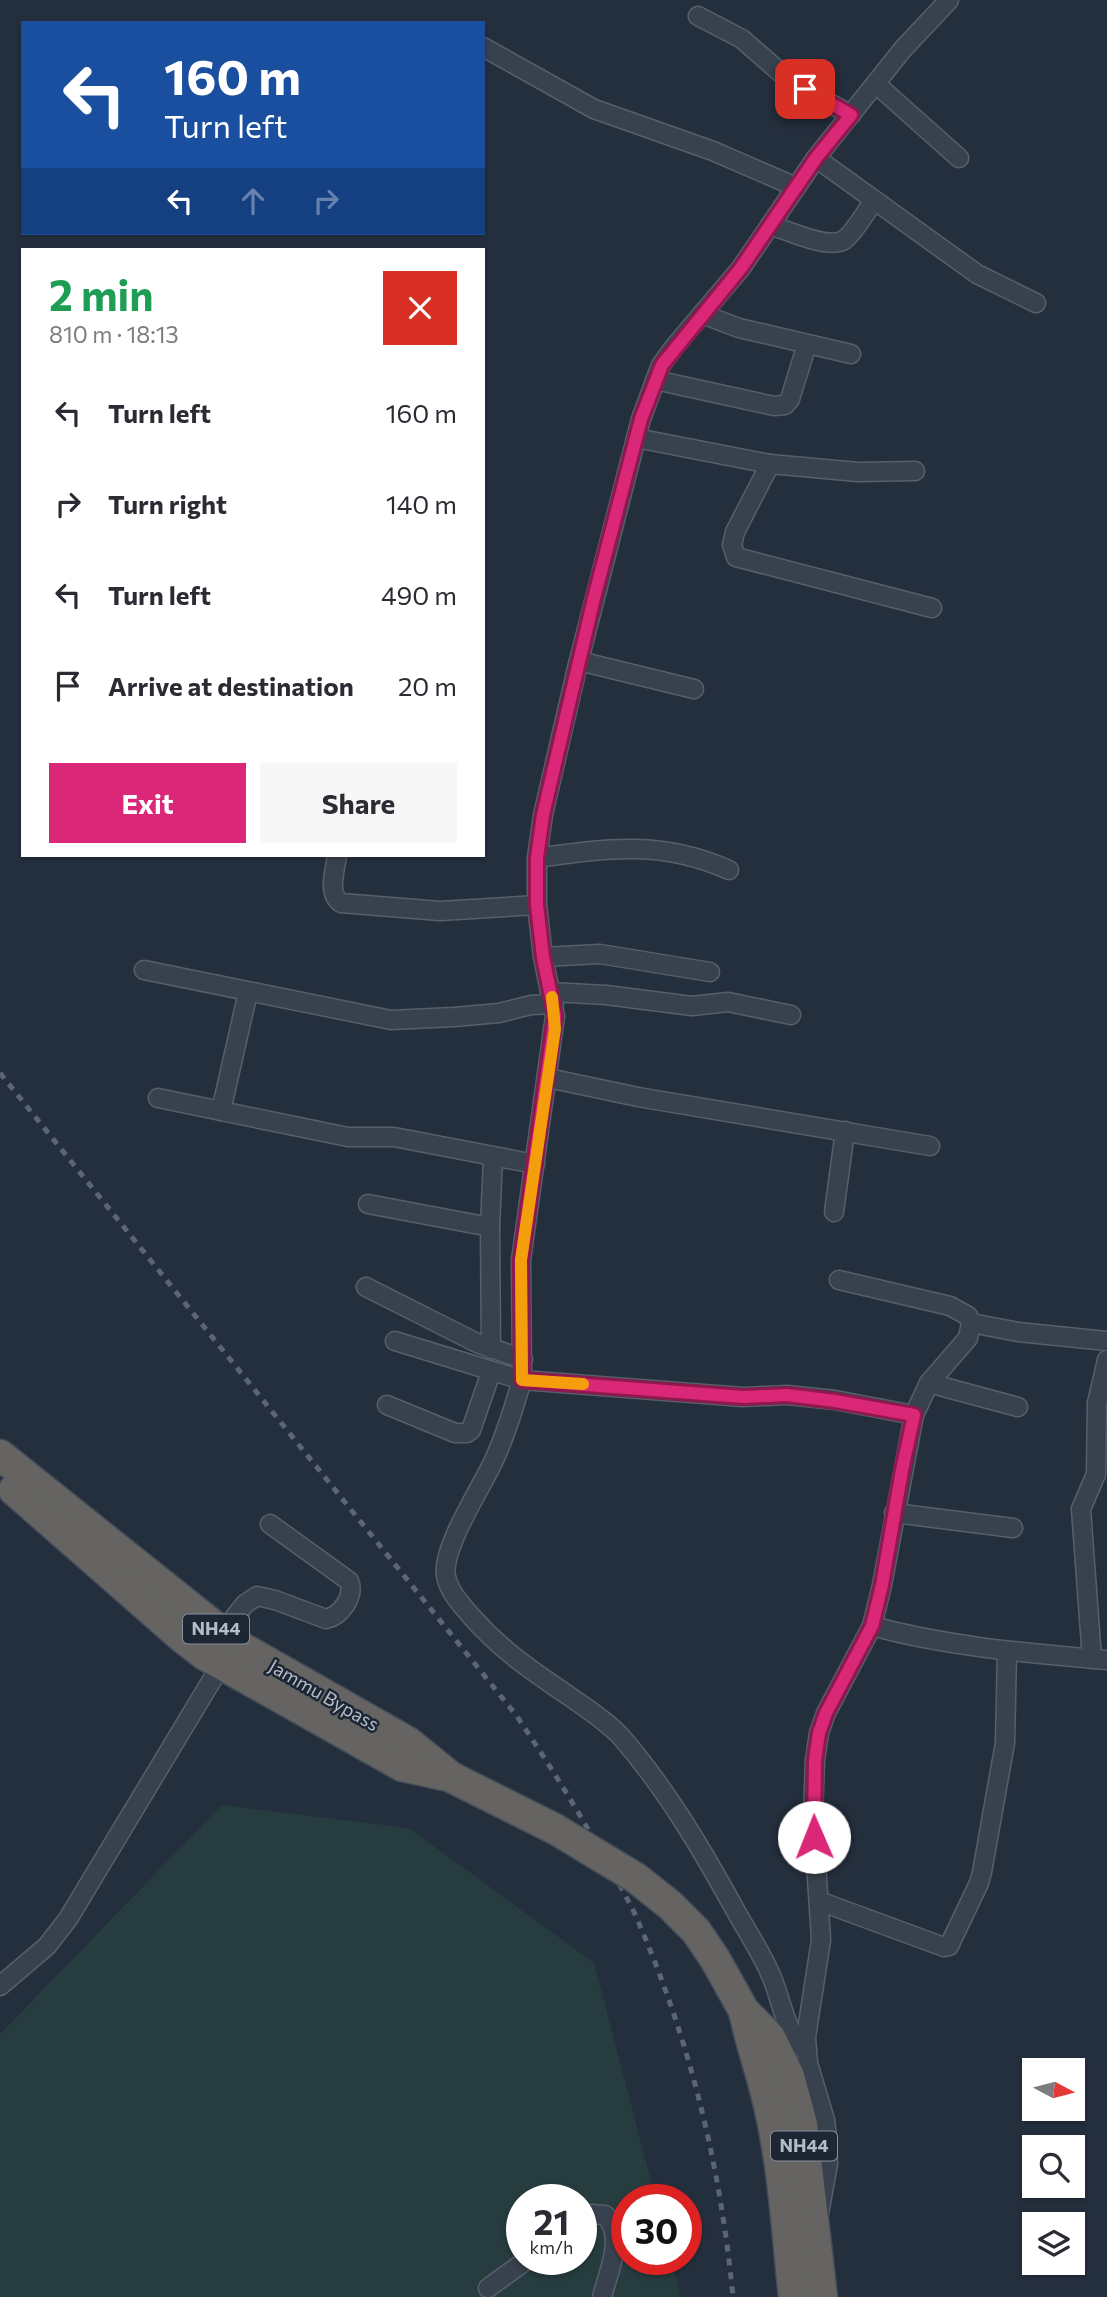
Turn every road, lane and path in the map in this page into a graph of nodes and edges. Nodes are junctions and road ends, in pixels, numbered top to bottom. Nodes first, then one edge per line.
1 (949, 0) edge
2 (698, 16) dead end
3 (485, 48) edge
4 (876, 84) junction
5 (851, 115) junction
6 (816, 158) junction
7 (959, 158) dead end
8 (796, 187) junction
9 (874, 201) junction
10 (770, 225) junction
11 (1036, 303) dead end
12 (702, 314) junction
13 (807, 344) junction
14 (851, 354) dead end
15 (655, 380) junction
16 (636, 438) junction
17 (770, 464) junction
18 (915, 471) dead end
19 (932, 608) dead end
20 (579, 661) junction
21 (694, 689) dead end
22 (337, 857) edge
23 (537, 858) junction
24 (729, 870) dead end
25 (531, 905) junction
26 (543, 957) junction
27 (144, 970) dead end
28 (710, 972) dead end
29 (248, 992) junction
30 (546, 1001) junction
31 (791, 1014) dead end
32 (548, 1079) junction
33 (158, 1098) dead end
34 (221, 1111) junction
35 (845, 1131) junction
36 (930, 1146) dead end
37 (512, 1160) junction
38 (368, 1204) dead end
39 (834, 1212) dead end
40 (490, 1227) junction
41 (839, 1280) dead end
42 (366, 1287) dead end
43 (971, 1323) junction
44 (395, 1341) dead end
45 (1107, 1341) edge
46 (505, 1354) junction
47 (1107, 1360) edge
48 (505, 1376) junction
49 (929, 1383) junction
50 (387, 1405) dead end
51 (1018, 1407) dead end
52 (914, 1415) junction
53 (0, 1455) edge
54 (0, 1479) edge
55 (894, 1513) junction
56 (270, 1524) dead end
57 (1013, 1528) dead end
58 (872, 1626) junction
59 (222, 1633) junction
60 (1007, 1651) junction
61 (1100, 1660) edge
62 (221, 1665) junction
63 (450, 1777) junction
64 (819, 1901) junction
65 (0, 1986) edge
66 (744, 2011) junction
67 (807, 2051) junction
68 (597, 2214) edge
69 (814, 2231) junction
70 (506, 2275) edge
71 (488, 2288) dead end
72 (602, 2297) edge
73 (794, 2297) edge
74 (822, 2297) edge

1 - 4 street
2 - 5 street
3 - 8 street
4 - 5 street
4 - 7 street
5 - 6 street
6 - 8 street
6 - 9 street
8 - 10 street
9 - 10 street
9 - 11 street
10 - 12 street
12 - 13 street
12 - 15 street
13 - 14 street
13 - 15 street
15 - 16 street
16 - 17 street
16 - 20 street
17 - 18 street
17 - 19 street
20 - 21 street
20 - 23 street
22 - 25 street
23 - 24 street
23 - 25 street
25 - 26 street
26 - 28 street
26 - 30 street
27 - 29 street
29 - 30 street
29 - 34 street
30 - 31 street
30 - 32 street
32 - 35 street
32 - 37 street
33 - 34 street
34 - 37 street
35 - 36 street
35 - 39 street
37 - 40 street
37 - 46 street
38 - 40 street
40 - 46 street
41 - 43 street
42 - 46 street
43 - 45 street
43 - 49 street
44 - 48 street
46 - 48 street
47 - 61 street
48 - 50 street
48 - 52 street
48 - 67 street
49 - 51 street
49 - 52 street
52 - 55 street
53 - 59 highway, Jammu Bypass / NH44
54 - 62 highway, Jammu Bypass / NH44
55 - 57 street
55 - 58 street
56 - 59 street
58 - 60 street
58 - 64 street
59 - 63 highway, Jammu Bypass / NH44
60 - 61 street
60 - 64 street
62 - 63 highway, Jammu Bypass / NH44
62 - 65 street
63 - 66 highway, Jammu Bypass / NH44, bridge
64 - 67 street
66 - 69 highway, Jammu Bypass / NH44
66 - 73 highway, Jammu Bypass / NH44
67 - 69 street
68 - 72 street
69 - 74 highway, Jammu Bypass / NH44
70 - 71 street

